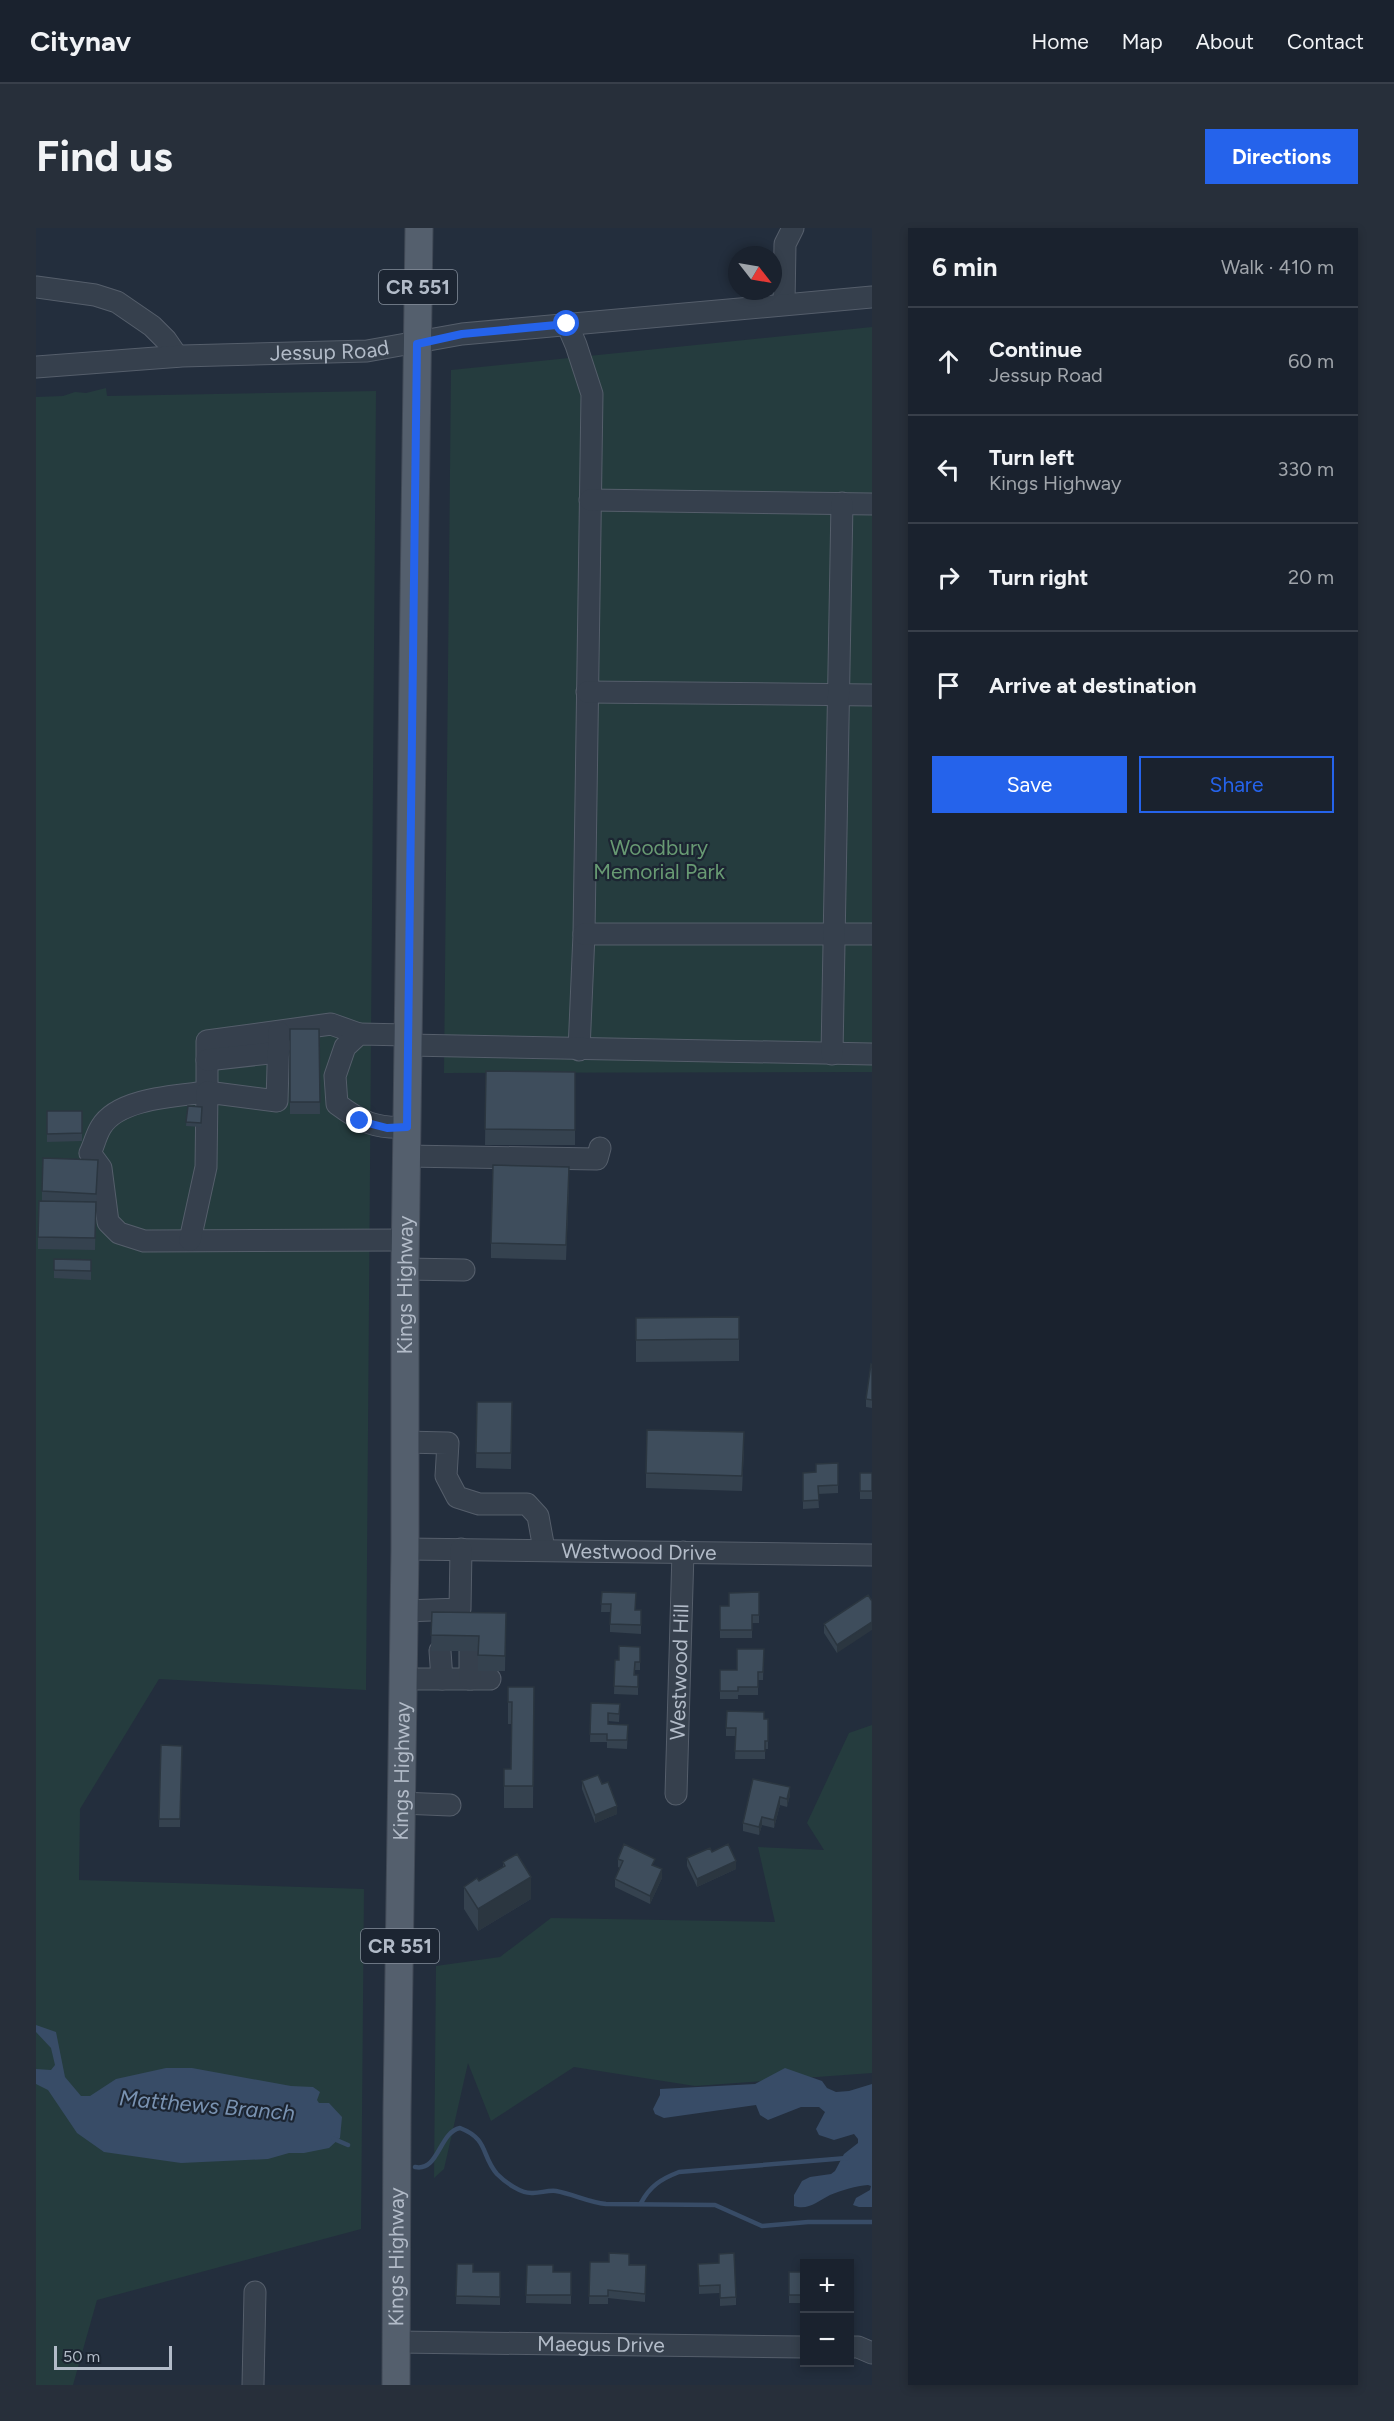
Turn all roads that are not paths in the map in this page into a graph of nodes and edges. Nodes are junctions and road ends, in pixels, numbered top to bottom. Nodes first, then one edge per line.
1 (419, 228) edge
2 (793, 228) edge
3 (36, 287) edge
4 (872, 297) edge
5 (784, 304) junction
6 (567, 324) junction
7 (417, 344) junction
8 (177, 356) junction
9 (36, 367) edge
10 (590, 500) junction
11 (842, 503) junction
12 (872, 504) edge
13 (587, 692) junction
14 (838, 695) junction
15 (872, 695) edge
16 (834, 933) junction
17 (584, 934) junction
18 (872, 934) edge
19 (359, 1034) junction
20 (408, 1040) junction
21 (279, 1042) junction
22 (579, 1050) junction
23 (832, 1054) junction
24 (872, 1054) edge
25 (207, 1092) junction
26 (407, 1127) junction
27 (600, 1148) dead end
28 (406, 1156) junction
29 (190, 1240) junction
30 (405, 1240) junction
31 (405, 1269) junction
32 (464, 1270) dead end
33 (404, 1442) junction
34 (405, 1549) junction
35 (461, 1549) junction
36 (544, 1549) junction
37 (682, 1552) junction
38 (872, 1555) edge
39 (404, 1611) junction
40 (403, 1678) junction
41 (464, 1679) junction
42 (676, 1794) dead end
43 (401, 1803) junction
44 (450, 1805) dead end
45 (255, 2292) dead end
46 (397, 2342) junction
47 (800, 2347) edge
48 (854, 2347) edge
49 (872, 2353) edge
50 (254, 2385) edge
51 (396, 2385) edge

1 - 7 main road, Kings Highway / CR 551
2 - 5 street
3 - 8 street
4 - 5 street, Jessup Road
5 - 6 street, Jessup Road
6 - 7 street, Jessup Road
6 - 10 street
7 - 8 street, Jessup Road
7 - 20 main road, Kings Highway / CR 551
8 - 9 street, Jessup Road
10 - 11 street
10 - 13 street
11 - 12 street
11 - 14 street
13 - 14 street
13 - 17 street
14 - 15 street
14 - 16 street
16 - 17 street
16 - 18 street
16 - 23 street
17 - 22 street
19 - 20 street
19 - 21 street
19 - 26 street
20 - 22 street
20 - 26 main road, Kings Highway / CR 551
21 - 25 street
21 - 25 street
22 - 23 street
23 - 24 street
25 - 29 street
25 - 29 street
26 - 28 main road, Kings Highway / CR 551
27 - 28 street
28 - 30 main road, Kings Highway / CR 551
29 - 30 street
30 - 31 main road, Kings Highway / CR 551
31 - 32 street
31 - 33 main road, Kings Highway / CR 551
33 - 34 main road, Kings Highway / CR 551
33 - 36 street
34 - 35 street, Westwood Drive
34 - 39 main road, Kings Highway / CR 551
35 - 36 street, Westwood Drive
35 - 39 street
36 - 37 street, Westwood Drive
37 - 38 street, Westwood Drive
37 - 42 street, Westwood Hill
39 - 40 main road, Kings Highway / CR 551
40 - 41 street
40 - 43 main road, Kings Highway / CR 551
41 - 41 street
43 - 44 street
43 - 46 main road, Kings Highway / CR 551
45 - 50 street
46 - 47 street, Maegus Drive
46 - 51 main road, CR 551
48 - 49 street

